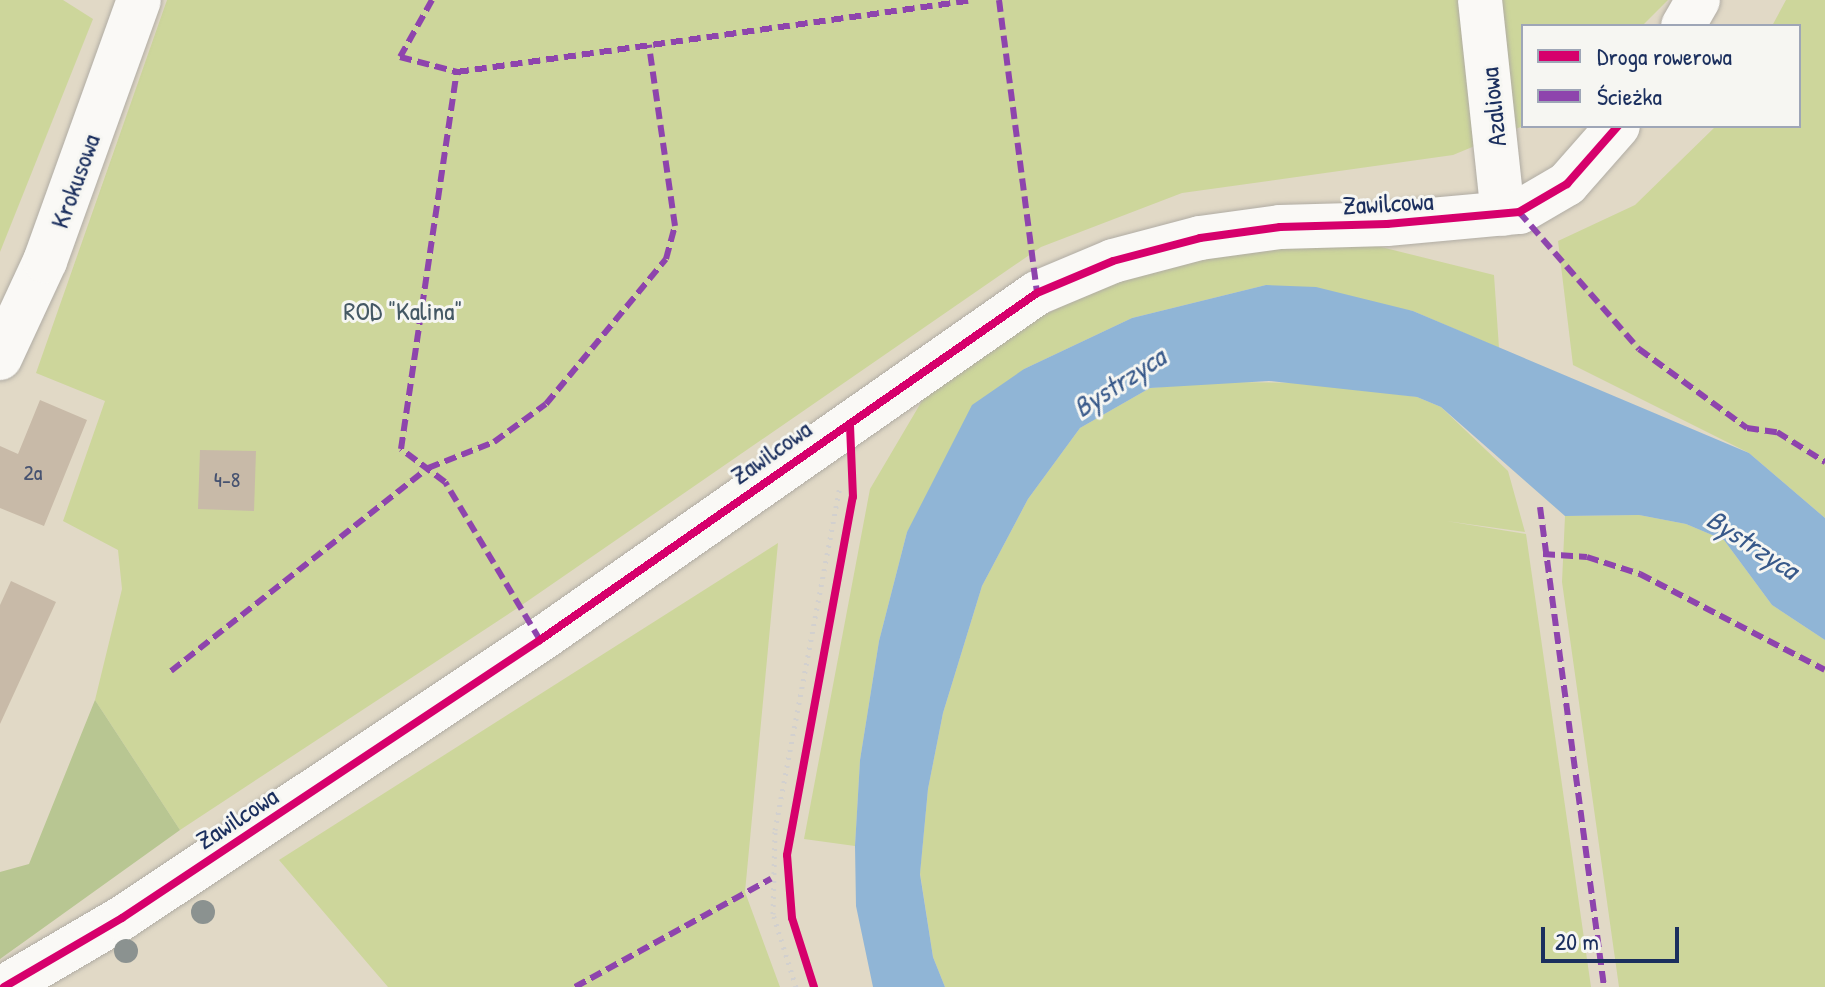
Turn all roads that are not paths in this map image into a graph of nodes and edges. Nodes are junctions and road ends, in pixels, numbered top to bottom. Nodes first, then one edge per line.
1 (139, 0) edge
2 (1480, 0) edge
3 (1698, 0) edge
4 (1684, 24) edge
5 (1616, 128) edge
6 (1503, 214) junction
7 (0, 358) edge
8 (4, 987) edge

1 - 7 street, Krokusowa
2 - 6 street, Azaliowa
3 - 4 street
5 - 6 street, Zawilcowa
6 - 8 street, Zawilcowa

